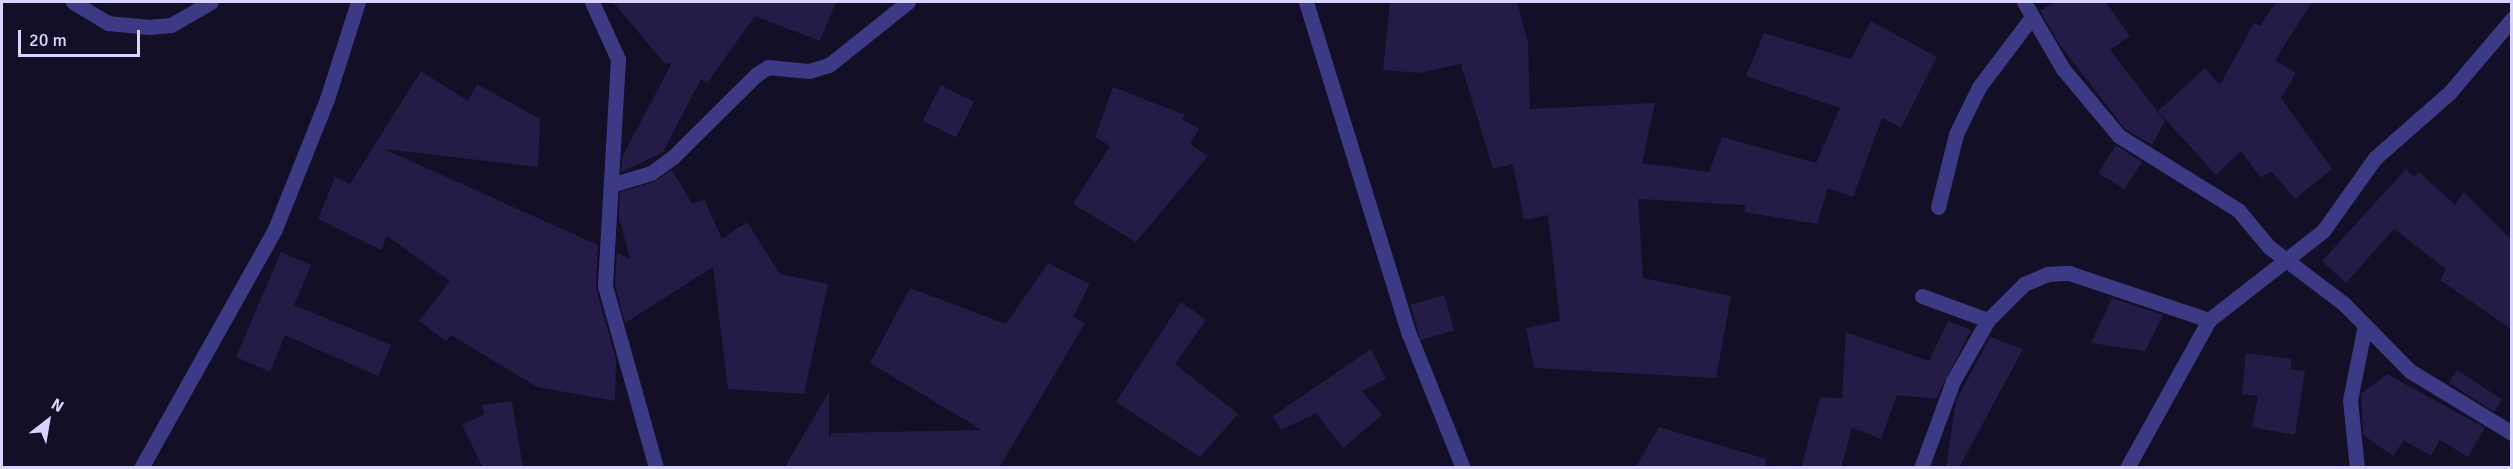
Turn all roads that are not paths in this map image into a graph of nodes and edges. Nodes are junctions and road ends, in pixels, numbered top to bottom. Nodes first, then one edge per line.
1 (73, 2) edge
2 (211, 2) edge
3 (358, 2) edge
4 (592, 2) edge
5 (908, 2) edge
6 (1306, 2) edge
7 (2024, 2) edge
8 (2032, 17) junction
9 (2511, 19) edge
10 (611, 185) junction
11 (1938, 207) dead end
12 (2285, 259) junction
13 (1922, 296) dead end
14 (1988, 320) junction
15 (2209, 320) junction
16 (2365, 325) junction
17 (2511, 433) edge
18 (141, 468) edge
19 (656, 468) edge
20 (1463, 468) edge
21 (1922, 468) edge
22 (2127, 468) edge
23 (2357, 468) edge

1 - 2 street
3 - 18 street
4 - 10 street
5 - 10 street
6 - 20 street
7 - 8 street
8 - 11 street
8 - 12 street
9 - 12 street
10 - 19 street
12 - 15 street
12 - 16 street
13 - 14 street
14 - 15 street
14 - 21 street
15 - 22 street
16 - 17 street
16 - 23 street

